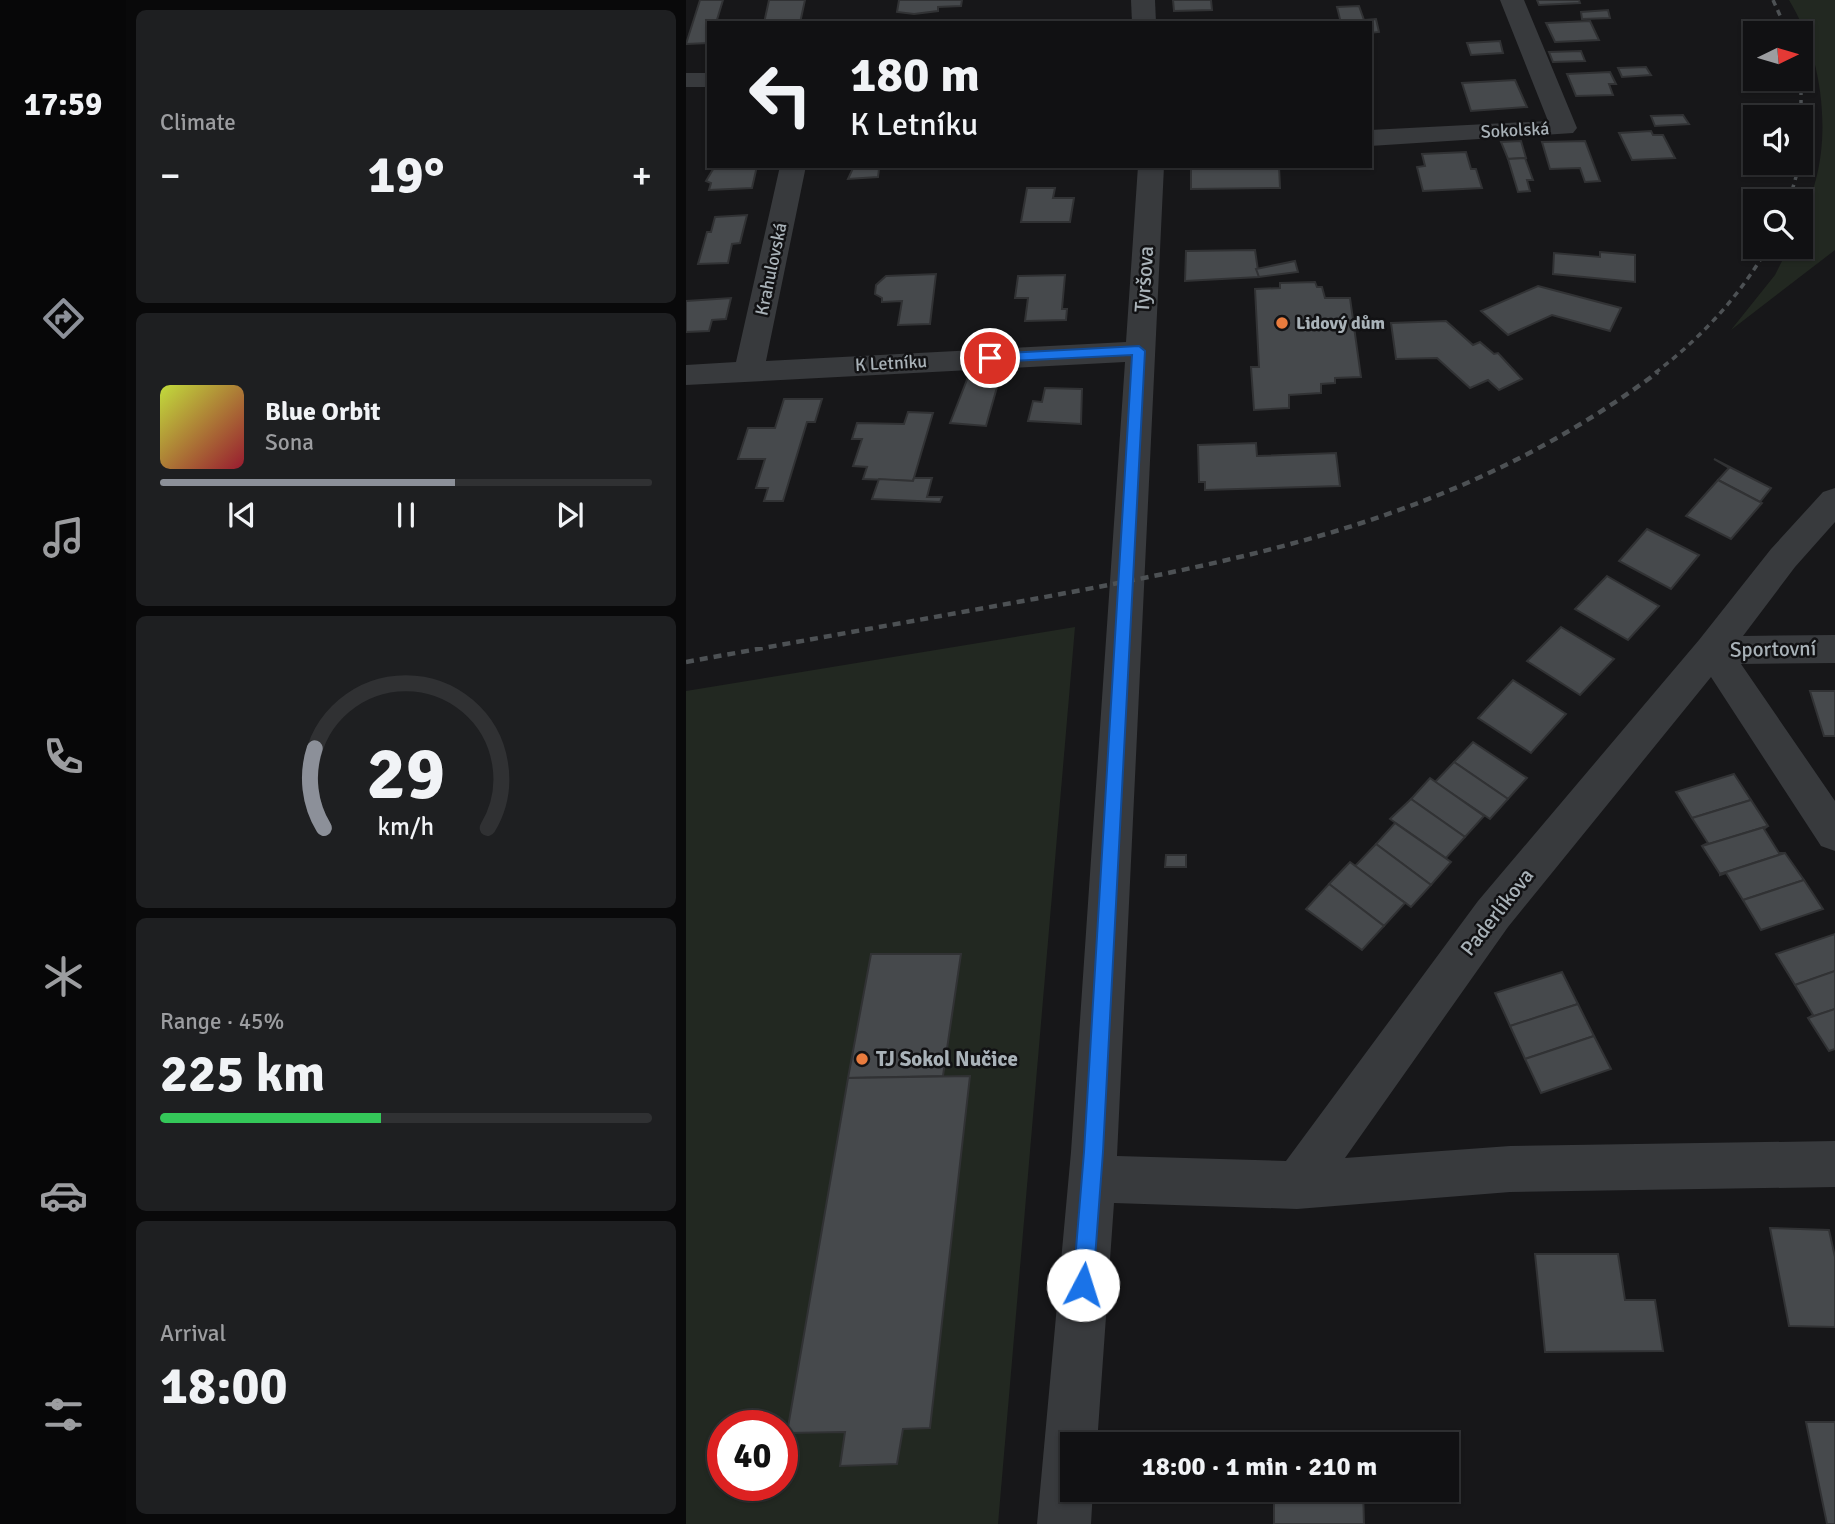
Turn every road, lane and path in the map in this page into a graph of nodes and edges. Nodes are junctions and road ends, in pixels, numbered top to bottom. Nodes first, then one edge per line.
1 (1143, 0) edge
2 (1512, 0) edge
3 (1144, 21) edge
4 (686, 80) edge
5 (707, 80) edge
6 (1372, 138) edge
7 (793, 168) edge
8 (1151, 168) edge
9 (1139, 351) junction
10 (749, 371) junction
11 (686, 375) edge
12 (1835, 500) edge
13 (1835, 649) edge
14 (1712, 650) junction
15 (1835, 834) edge
16 (1835, 1164) edge
17 (1091, 1179) junction
18 (1297, 1185) junction
19 (1064, 1524) edge

1 - 3 street
2 - 6 street, Sokolská
4 - 5 street
7 - 10 street, Krahulovská
8 - 9 street, Tyršova
9 - 10 street, K Letníku
9 - 17 street, Tyršova
10 - 11 street, K Letníku
12 - 14 street, Paderlíkova
13 - 14 street, Sportovní
14 - 15 street
14 - 18 street, Paderlíkova
16 - 18 street
17 - 18 street
17 - 19 street, Tyršova

